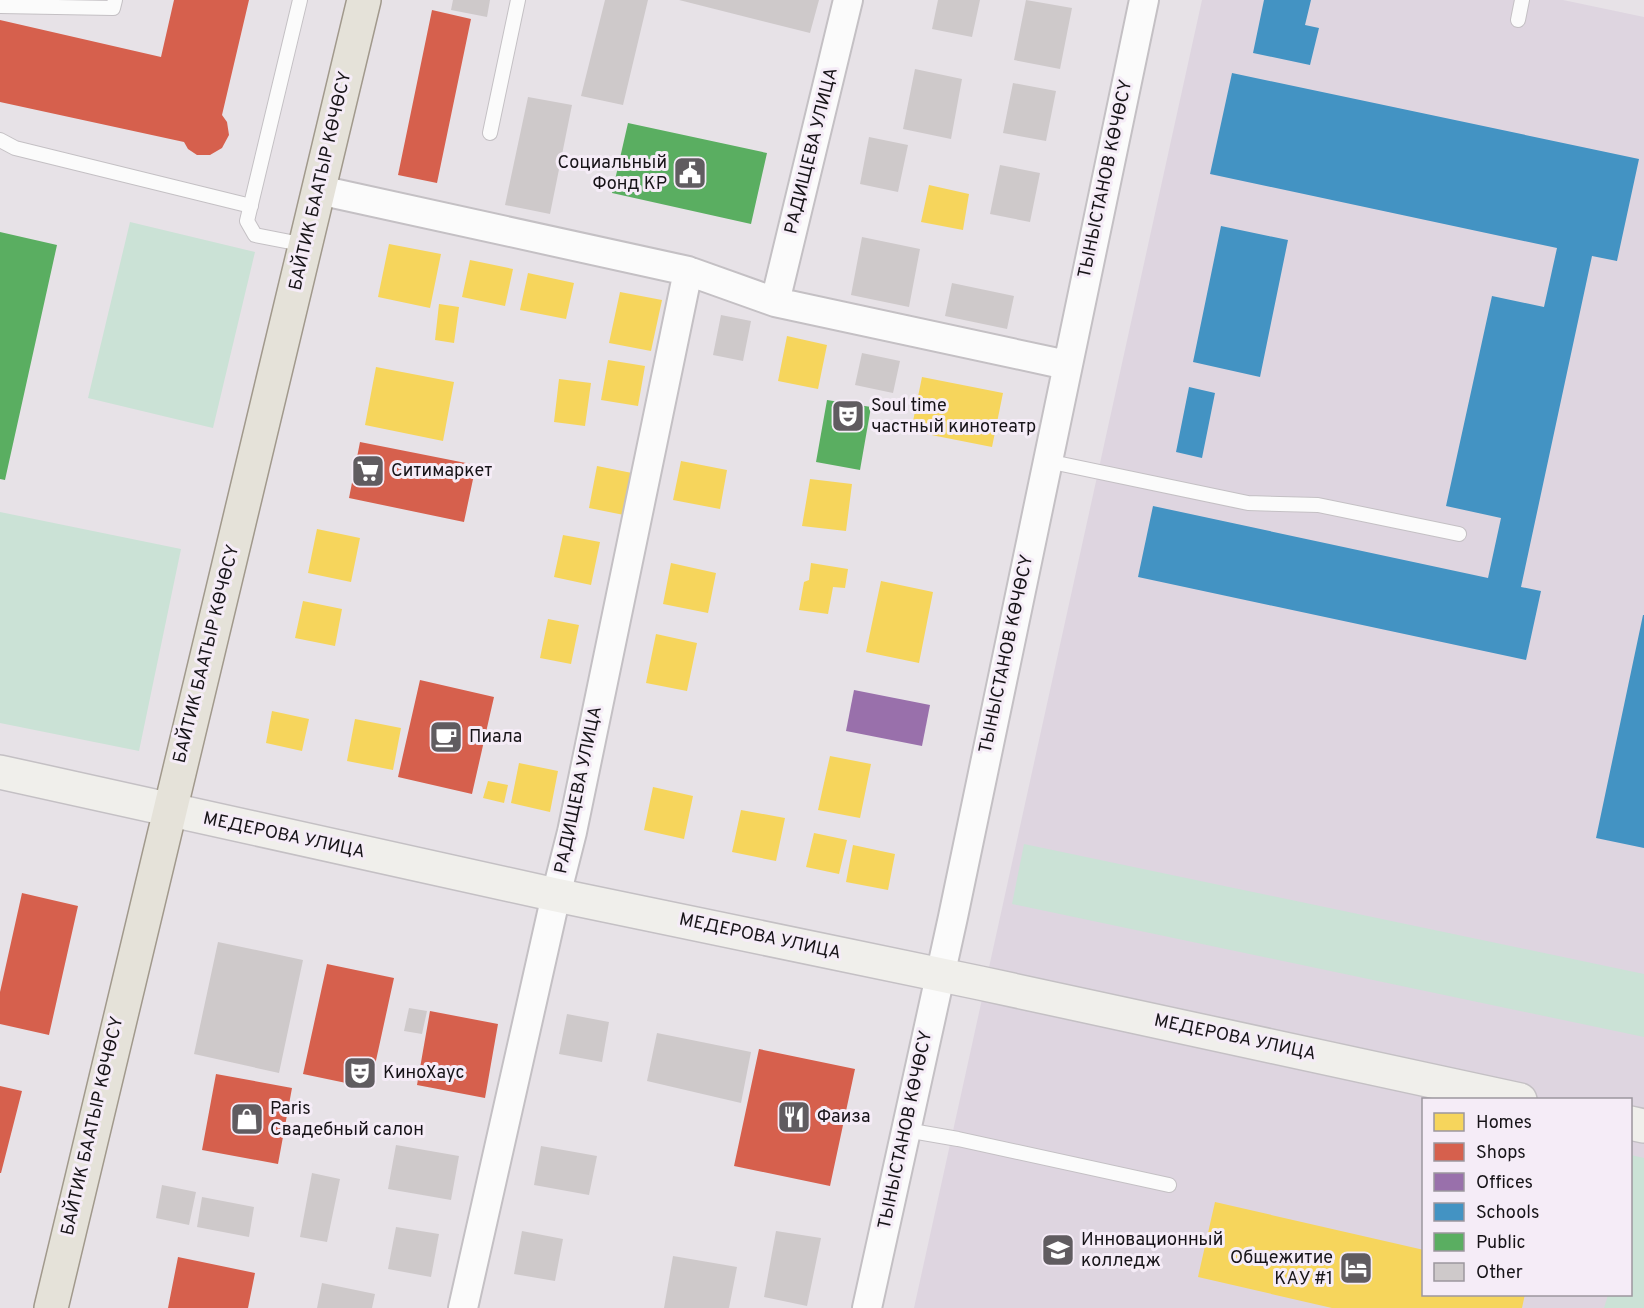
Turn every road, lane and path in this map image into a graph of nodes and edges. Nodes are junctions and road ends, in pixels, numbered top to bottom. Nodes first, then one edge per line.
1 (115, 0) edge
2 (300, 0) edge
3 (364, 0) edge
4 (518, 0) edge
5 (848, 0) edge
6 (1144, 0) edge
7 (1522, 0) edge
8 (0, 6) edge
9 (1518, 20) dead end
10 (490, 134) dead end
11 (0, 140) edge
12 (319, 190) junction
13 (251, 206) junction
14 (306, 245) junction
15 (688, 271) junction
16 (775, 302) junction
17 (1067, 364) junction
18 (1047, 460) junction
19 (1459, 534) dead end
20 (0, 772) edge
21 (170, 811) junction
22 (556, 895) junction
23 (940, 975) junction
24 (1511, 1098) edge
25 (906, 1130) junction
26 (1169, 1185) dead end
27 (51, 1308) edge
28 (463, 1308) edge
29 (867, 1308) edge

1 - 8 lane
2 - 13 lane
3 - 12 main road, БАЙТИК БААТЫР КӨЧӨСҮ
4 - 10 lane
5 - 16 street, РАДИЩЕВА УЛИЦА
6 - 17 street, ТЫНЫСТАНОВ КӨЧӨСҮ
7 - 9 lane
11 - 13 lane
12 - 14 main road, БАЙТИК БААТЫР КӨЧӨСҮ
12 - 15 street
13 - 14 lane
14 - 21 main road, БАЙТИК БААТЫР КӨЧӨСҮ
15 - 16 street
15 - 22 street, РАДИЩЕВА УЛИЦА
16 - 17 street
17 - 18 street, ТЫНЫСТАНОВ КӨЧӨСҮ
18 - 19 lane
18 - 23 street, ТЫНЫСТАНОВ КӨЧӨСҮ
20 - 21 main road, МЕДЕРОВА УЛИЦА
21 - 22 main road, МЕДЕРОВА УЛИЦА
21 - 27 main road, БАЙТИК БААТЫР КӨЧӨСҮ
22 - 23 main road, МЕДЕРОВА УЛИЦА
22 - 28 street, РАДИЩЕВА УЛИЦА
23 - 24 main road, МЕДЕРОВА УЛИЦА
23 - 25 street, ТЫНЫСТАНОВ КӨЧӨСҮ
25 - 26 lane
25 - 29 street, ТЫНЫСТАНОВ КӨЧӨСҮ

